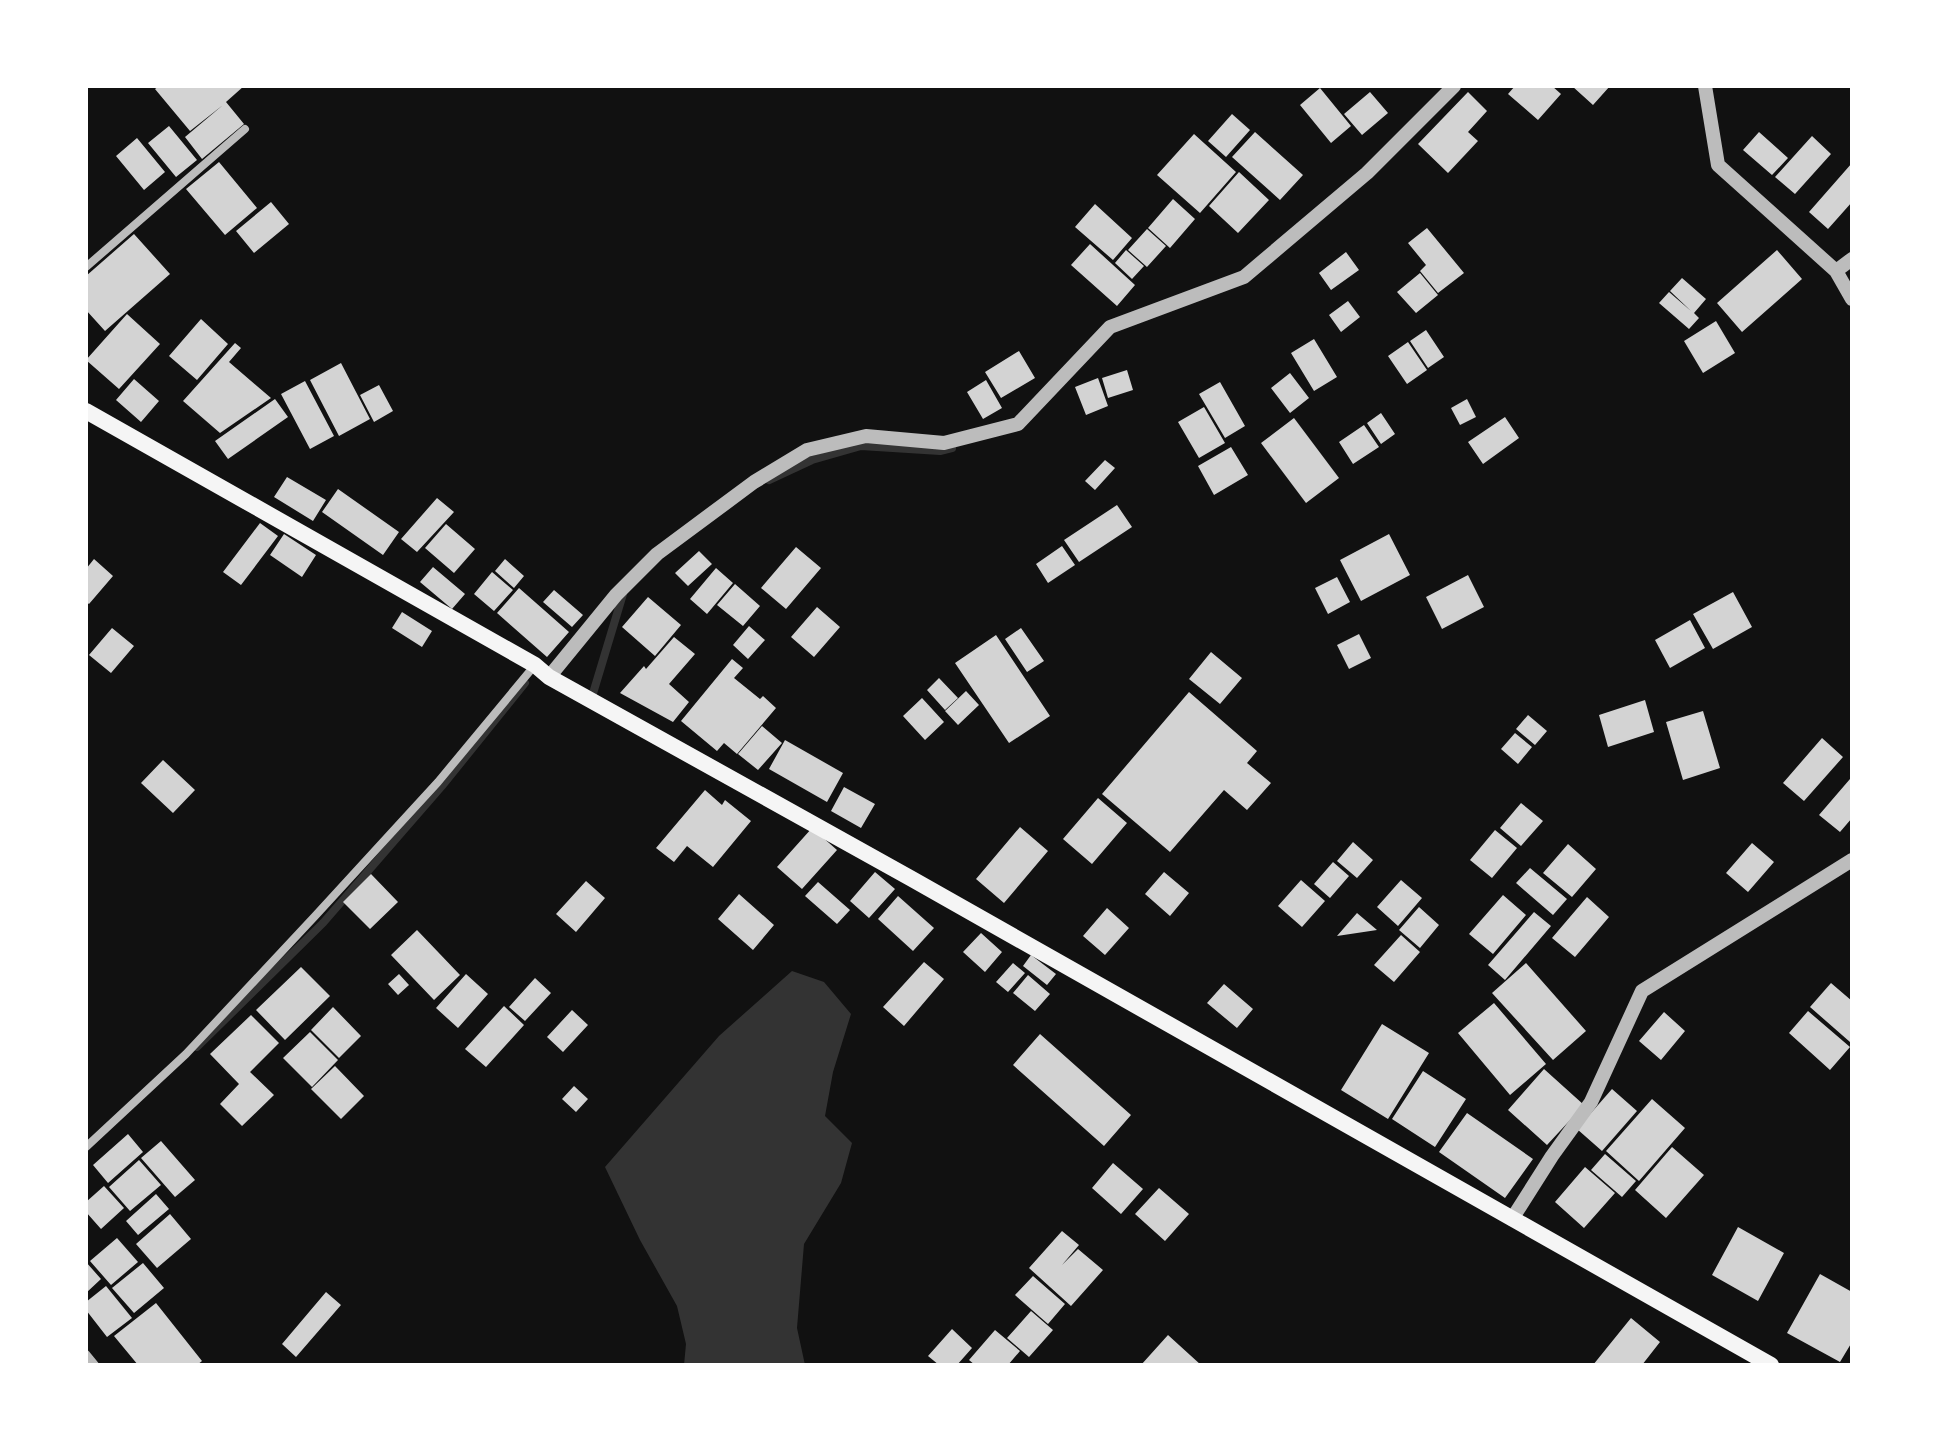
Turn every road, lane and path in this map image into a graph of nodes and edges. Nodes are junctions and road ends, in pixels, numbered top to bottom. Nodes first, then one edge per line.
1 (1454, 86) edge
2 (1705, 86) edge
3 (245, 129) dead end
4 (1852, 259) edge
5 (86, 267) edge
6 (1836, 271) junction
7 (1852, 299) edge
8 (86, 411) edge
9 (535, 665) junction
10 (549, 677) junction
11 (1852, 860) edge
12 (86, 1147) edge
13 (1512, 1219) junction
14 (86, 1354) edge
15 (95, 1365) edge
16 (1771, 1365) edge

1 - 10 street
2 - 6 street
3 - 5 street
4 - 6 street
6 - 7 street
8 - 9 main road
9 - 10 main road
9 - 12 street
10 - 13 main road
11 - 13 street
13 - 16 main road
14 - 15 street

